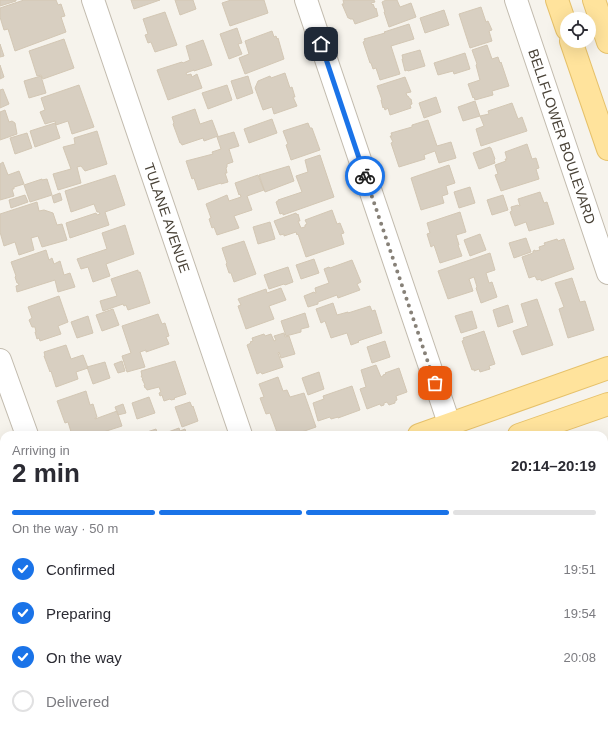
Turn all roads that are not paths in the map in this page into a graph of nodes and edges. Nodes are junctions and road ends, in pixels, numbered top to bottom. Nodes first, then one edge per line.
1 (93, 0) edge
2 (306, 0) edge
3 (516, 0) edge
4 (557, 0) edge
5 (594, 0) edge
6 (561, 12) edge
7 (608, 42) edge
8 (573, 48) edge
9 (608, 149) edge
10 (608, 273) edge
11 (1, 364) edge
12 (608, 368) edge
13 (608, 404) edge
14 (451, 430) edge
15 (26, 431) edge
16 (240, 431) edge
17 (530, 431) edge

1 - 16 street, TULANE AVENUE
2 - 14 street
3 - 10 street, BELLFLOWER BOULEVARD
4 - 6 main road
5 - 7 main road
8 - 9 main road
11 - 15 street
12 - 14 main road
13 - 17 main road

